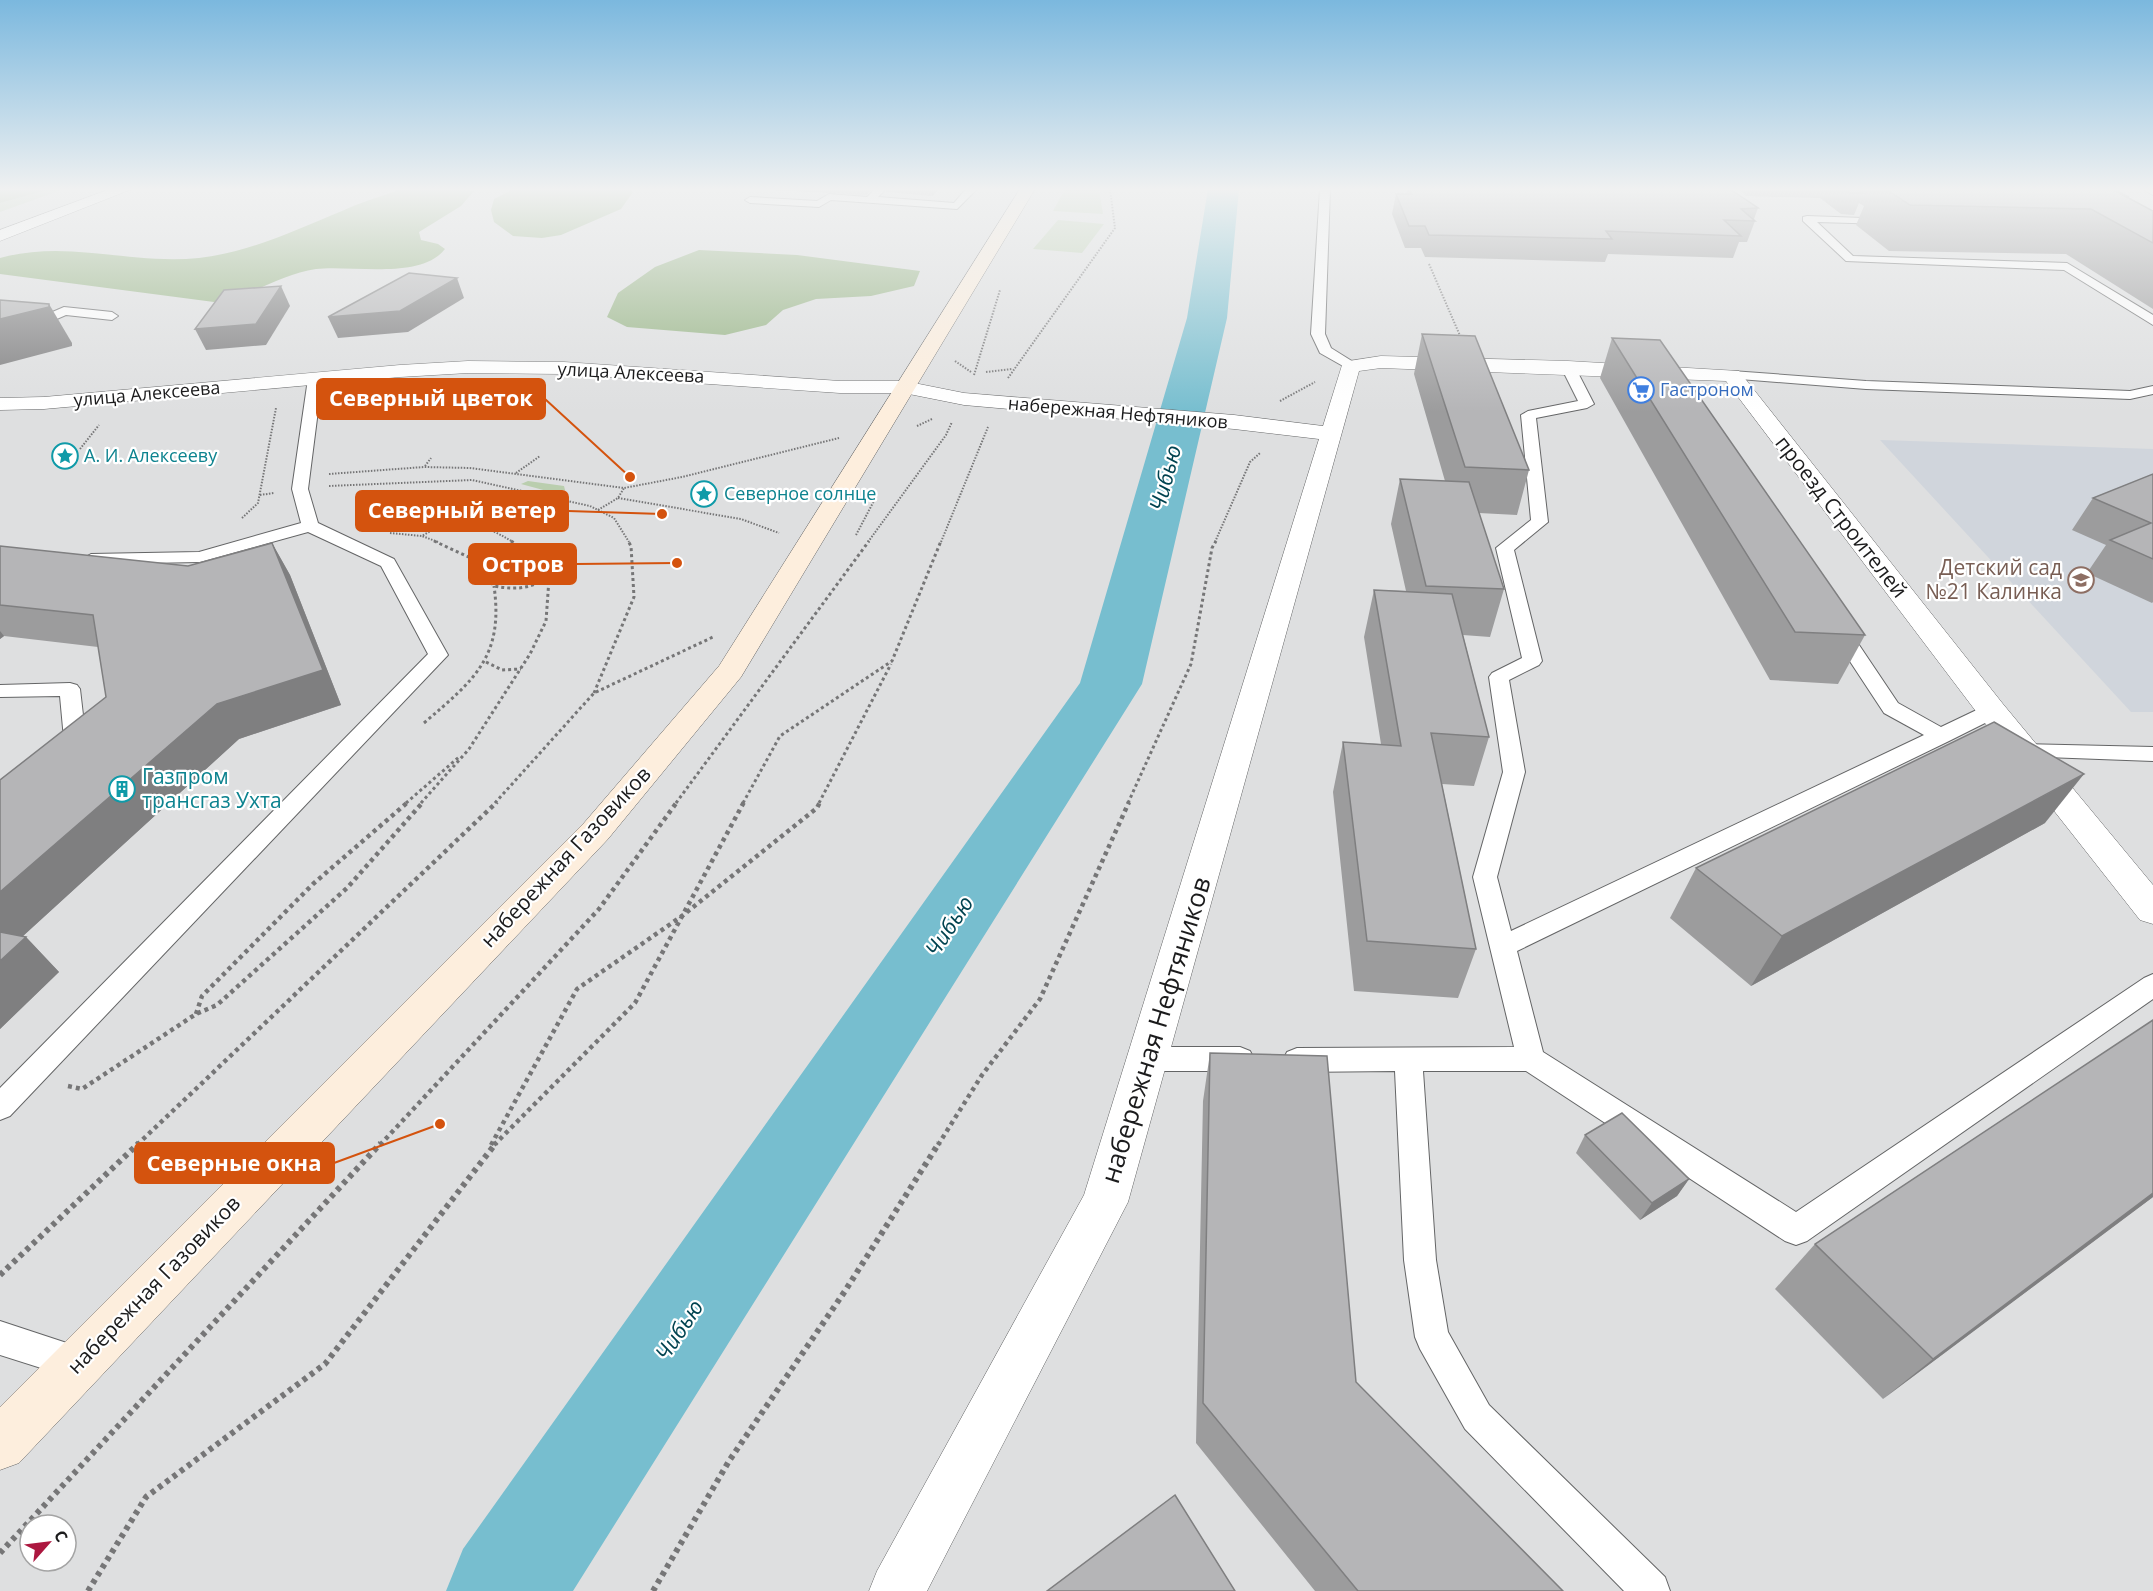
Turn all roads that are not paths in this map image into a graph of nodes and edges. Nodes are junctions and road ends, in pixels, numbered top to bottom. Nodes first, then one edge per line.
1 (982, 263) edge
2 (1321, 263) edge
3 (1965, 263) edge
4 (112, 316) dead end
5 (2153, 321) edge
6 (0, 324) edge
7 (1337, 358) junction
8 (1568, 367) junction
9 (1664, 371) junction
10 (1731, 375) junction
11 (315, 380) junction
12 (904, 387) junction
13 (2153, 390) edge
14 (1677, 391) edge
15 (0, 404) edge
16 (1332, 434) junction
17 (310, 526) junction
18 (71, 560) edge
19 (1831, 618) edge
20 (0, 691) edge
21 (1992, 711) junction
22 (1941, 736) junction
23 (2023, 751) junction
24 (2153, 754) edge
25 (50, 762) edge
26 (2153, 910) edge
27 (1502, 947) junction
28 (2153, 985) edge
29 (1149, 1059) junction
30 (1532, 1059) junction
31 (1408, 1060) junction
32 (0, 1107) edge
33 (0, 1338) edge
34 (79, 1363) junction
35 (0, 1444) edge
36 (897, 1591) edge
37 (1651, 1591) edge

1 - 12 main road, набережная Газовиков
2 - 7 lane
3 - 5 lane
4 - 6 lane
7 - 8 street
7 - 16 street, набережная Нефтяников
8 - 9 street
8 - 27 lane
9 - 10 street
9 - 14 lane
10 - 13 lane
10 - 21 street, проезд Строителей
11 - 12 street, улица Алексеева
11 - 15 street, улица Алексеева
11 - 17 lane
12 - 16 street, набережная Нефтяников
12 - 34 main road, набережная Газовиков
16 - 29 street, набережная Нефтяников
17 - 18 lane
17 - 32 lane
19 - 22 lane
20 - 25 lane
21 - 22 lane
21 - 23 street, проезд Строителей
22 - 27 lane
23 - 24 lane
23 - 26 street, проезд Строителей
27 - 30 lane
28 - 30 lane
29 - 31 lane
29 - 36 street, набережная Нефтяников
30 - 31 lane
31 - 37 lane
33 - 34 lane
34 - 35 main road, набережная Газовиков

